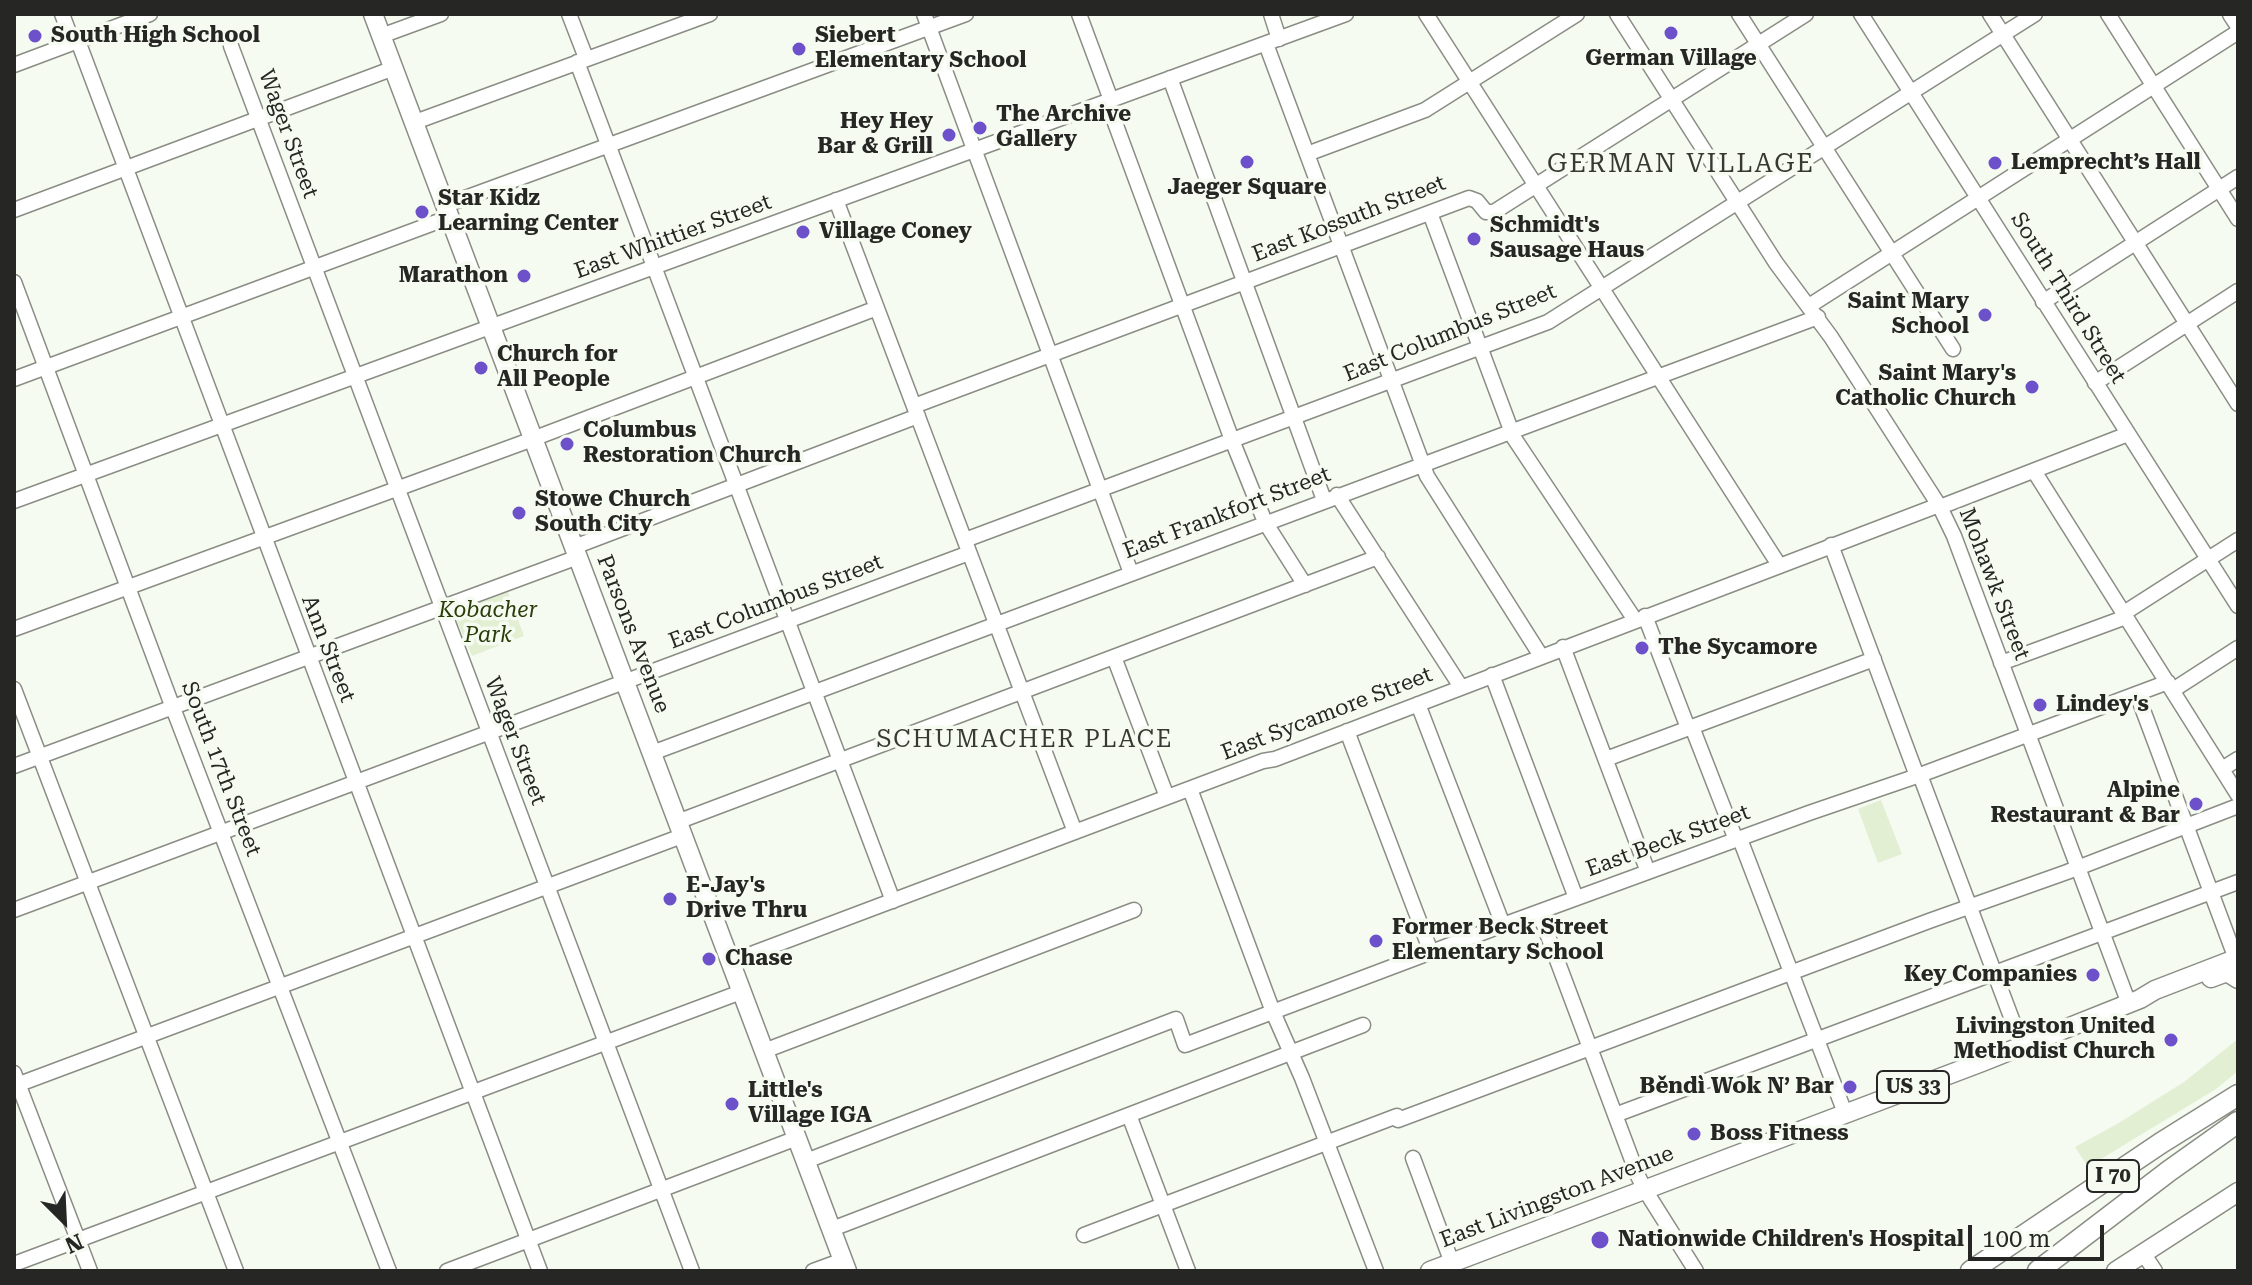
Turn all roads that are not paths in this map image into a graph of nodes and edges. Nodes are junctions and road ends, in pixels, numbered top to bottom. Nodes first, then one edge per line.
1 (62, 14) edge
2 (150, 14) edge
3 (373, 14) edge
4 (441, 14) edge
5 (569, 14) edge
6 (710, 14) edge
7 (966, 14) edge
8 (1079, 14) edge
9 (1271, 14) edge
10 (1346, 14) edge
11 (1426, 14) edge
12 (1577, 14) edge
13 (1617, 14) edge
14 (1739, 14) edge
15 (1806, 14) edge
16 (1861, 14) edge
17 (1990, 14) edge
18 (2035, 14) edge
19 (2108, 14) edge
20 (2232, 14) edge
21 (926, 21) edge
22 (2238, 23) edge
23 (2238, 32) edge
24 (2003, 34) junction
25 (381, 36) junction
26 (1273, 41) junction
27 (76, 42) junction
28 (1758, 44) junction
29 (231, 46) dead end
30 (581, 60) junction
31 (14, 65) edge
32 (394, 68) junction
33 (1170, 78) junction
34 (1469, 82) junction
35 (2154, 85) junction
36 (1911, 93) junction
37 (1672, 99) junction
38 (1109, 101) junction
39 (258, 119) junction
40 (415, 122) junction
41 (2070, 139) junction
42 (608, 145) junction
43 (1824, 148) junction
44 (973, 150) junction
45 (1307, 154) junction
46 (125, 169) junction
47 (2238, 177) edge
48 (1536, 186) junction
49 (2219, 189) junction
50 (1978, 198) junction
51 (836, 200) junction
52 (1739, 203) junction
53 (14, 210) edge
54 (448, 211) junction
55 (1430, 213) junction
56 (2238, 219) edge
57 (2136, 243) junction
58 (1340, 246) junction
59 (1891, 253) junction
60 (313, 267) junction
61 (654, 267) junction
62 (1245, 281) junction
63 (14, 282) edge
64 (1602, 289) junction
65 (2238, 291) edge
66 (2043, 302) junction
67 (1182, 305) junction
68 (877, 308) junction
69 (1814, 311) junction
70 (181, 318) junction
71 (2187, 324) junction
72 (491, 326) junction
73 (1480, 347) junction
74 (1953, 349) dead end
75 (1050, 354) junction
76 (46, 366) junction
77 (355, 376) junction
78 (1657, 376) junction
79 (694, 377) junction
80 (14, 379) edge
81 (1391, 381) junction
82 (2095, 383) junction
83 (2238, 404) edge
84 (916, 411) junction
85 (1294, 417) junction
86 (221, 426) junction
87 (1512, 430) junction
88 (2128, 434) junction
89 (533, 439) junction
90 (1232, 440) junction
91 (1422, 463) junction
92 (2034, 471) junction
93 (87, 475) junction
94 (736, 485) junction
95 (397, 490) junction
96 (1099, 490) junction
97 (1330, 498) junction
98 (14, 501) edge
99 (1940, 506) junction
100 (1265, 522) junction
101 (263, 538) junction
102 (2238, 540) edge
103 (1831, 545) junction
104 (967, 546) junction
105 (576, 552) junction
106 (1378, 557) junction
107 (2208, 559) junction
108 (1779, 565) junction
109 (1131, 573) junction
110 (1305, 585) junction
111 (129, 587) junction
112 (2238, 606) edge
113 (442, 609) junction
114 (2125, 615) junction
115 (1640, 618) junction
116 (787, 621) junction
117 (997, 623) junction
118 (14, 629) edge
119 (1563, 647) junction
120 (2238, 648) edge
121 (1541, 656) junction
122 (1114, 657) junction
123 (309, 658) junction
124 (1874, 659) junction
125 (2001, 663) junction
126 (1492, 675) junction
127 (625, 682) junction
128 (2170, 686) junction
129 (1461, 687) junction
130 (14, 689) edge
131 (813, 691) junction
132 (1021, 692) junction
133 (2137, 694) junction
134 (1418, 704) junction
135 (173, 708) junction
136 (1690, 728) junction
137 (1347, 731) junction
138 (488, 733) junction
139 (2028, 735) junction
140 (652, 753) junction
141 (40, 757) junction
142 (1606, 759) junction
143 (2238, 759) edge
144 (839, 761) junction
145 (14, 766) edge
146 (2222, 769) junction
147 (1919, 776) junction
148 (355, 782) junction
149 (1190, 789) junction
150 (2238, 795) edge
151 (1167, 797) junction
152 (2238, 806) edge
153 (2186, 826) junction
154 (680, 829) junction
155 (222, 832) junction
156 (1075, 832) junction
157 (1738, 839) junction
158 (2078, 868) junction
159 (1648, 872) junction
160 (88, 882) junction
161 (2238, 882) edge
162 (546, 886) junction
163 (2211, 892) junction
164 (1576, 898) junction
165 (893, 901) junction
166 (1969, 907) junction
167 (14, 910) edge
168 (1134, 910) dead end
169 (1539, 912) junction
170 (1503, 925) junction
171 (2102, 933) junction
172 (414, 937) junction
173 (1431, 952) junction
174 (2237, 959) edge
175 (730, 962) junction
176 (1792, 973) junction
177 (1994, 973) junction
178 (2238, 979) edge
179 (281, 986) junction
180 (741, 992) junction
181 (2134, 1002) junction
182 (1273, 1012) junction
183 (1363, 1025) dead end
184 (146, 1036) junction
185 (1817, 1040) junction
186 (605, 1043) junction
187 (2022, 1046) junction
188 (1590, 1049) junction
189 (764, 1051) junction
190 (1291, 1053) junction
191 (15, 1081) edge
192 (472, 1092) junction
193 (2238, 1095) edge
194 (1845, 1113) junction
195 (1129, 1115) junction
196 (1615, 1115) junction
197 (2238, 1122) edge
198 (797, 1138) junction
199 (340, 1142) junction
200 (1327, 1143) junction
201 (1413, 1158) dead end
202 (806, 1161) junction
203 (1645, 1190) junction
204 (661, 1191) junction
205 (206, 1192) junction
206 (2238, 1192) edge
207 (1163, 1205) junction
208 (832, 1229) junction
209 (1084, 1235) dead end
210 (78, 1240) junction
211 (528, 1241) junction
212 (2009, 1247) junction
213 (2143, 1253) junction
214 (1452, 1263) junction
215 (14, 1264) edge
216 (845, 1266) edge
217 (90, 1271) edge
218 (236, 1271) edge
219 (389, 1271) edge
220 (447, 1271) edge
221 (540, 1271) edge
222 (692, 1271) edge
223 (813, 1271) edge
224 (1188, 1271) edge
225 (1376, 1271) edge
226 (1430, 1271) edge
227 (1696, 1271) edge
228 (1953, 1271) edge
229 (1971, 1271) edge
230 (2038, 1271) edge
231 (2116, 1271) edge
232 (2155, 1271) edge

1 - 27 street, Ann Street
2 - 27 street
3 - 25 main road, Parsons Avenue
4 - 25 street
5 - 30 street
6 - 30 street
7 - 21 street
8 - 38 street
9 - 26 street
10 - 26 street, East Whittier Street
11 - 34 street
12 - 34 street
13 - 37 street, Mohawk Street
14 - 28 street
15 - 28 street, East Kossuth Street
16 - 36 street, South Third Street
17 - 24 street
18 - 24 street, East Columbus Street
19 - 35 street
20 - 22 main road
21 - 42 street
21 - 44 street
23 - 35 street, East Frankfort Street
24 - 36 street, East Columbus Street
24 - 41 street
25 - 32 main road, Parsons Avenue
26 - 33 street, East Whittier Street
26 - 45 street
27 - 31 street
27 - 46 street, Ann Street
28 - 37 street, East Kossuth Street
28 - 43 street
29 - 39 street, Wager Street
30 - 40 street
30 - 42 street
32 - 39 street
32 - 40 main road, Parsons Avenue
33 - 38 street, East Whittier Street
33 - 62 street
34 - 45 street
34 - 48 street
35 - 41 street, East Frankfort Street
35 - 49 street
36 - 43 street, East Columbus Street
36 - 50 street, South Third Street
37 - 48 street, East Kossuth Street
37 - 52 street, Mohawk Street
38 - 44 street, East Whittier Street
38 - 67 street
39 - 46 street
39 - 60 street, Wager Street
40 - 54 main road, Parsons Avenue
41 - 50 street, East Frankfort Street
41 - 57 street
42 - 54 street
42 - 61 street
43 - 52 street, East Columbus Street
43 - 59 street
44 - 51 street, East Whittier Street
44 - 75 street
45 - 58 street
46 - 53 street
46 - 70 street, Ann Street
47 - 49 street
48 - 55 street, East Kossuth Street
48 - 64 street
49 - 56 street
49 - 57 street
50 - 59 street, East Frankfort Street
50 - 66 street, South Third Street
51 - 61 street, East Whittier Street
51 - 68 street
52 - 64 street, East Columbus Street
52 - 69 street, Mohawk Street
54 - 60 street
54 - 72 main road, Parsons Avenue
55 - 58 street, East Kossuth Street
55 - 73 street
57 - 66 street
57 - 71 street
58 - 62 street, East Kossuth Street
58 - 81 street
59 - 69 street, East Frankfort Street
59 - 74 street
60 - 70 street
60 - 77 street, Wager Street
61 - 72 street, East Whittier Street
61 - 79 street
62 - 67 street, East Kossuth Street
62 - 85 street
63 - 76 street, South 17th Street
64 - 73 street, East Columbus Street
64 - 78 street
65 - 71 street
66 - 82 street, South Third Street
67 - 75 street, East Kossuth Street
67 - 90 street
68 - 79 street
68 - 84 street
69 - 78 street, East Frankfort Street
69 - 99 street, Mohawk Street
70 - 76 street
70 - 86 street, Ann Street
71 - 82 street
71 - 83 street
72 - 77 street, East Whittier Street
72 - 89 main road, Parsons Avenue
73 - 81 street, East Columbus Street
73 - 87 street
75 - 84 street, East Kossuth Street
75 - 96 street
76 - 80 street
76 - 93 street, South 17th Street
77 - 86 street, East Whittier Street
77 - 95 street, Wager Street
78 - 87 street, East Frankfort Street
78 - 108 street
79 - 89 street
79 - 94 street
81 - 85 street, East Columbus Street
81 - 91 street
82 - 88 street, South Third Street
84 - 94 street, East Kossuth Street
84 - 104 street
85 - 90 street, East Columbus Street
85 - 97 street
86 - 93 street, East Whittier Street
86 - 101 street, Ann Street
87 - 91 street, East Frankfort Street
87 - 115 street
88 - 92 street, East Sycamore Street
88 - 107 street, South Third Street
89 - 95 street
89 - 105 main road, Parsons Avenue
90 - 96 street, East Columbus Street
90 - 100 street
91 - 97 street, East Frankfort Street
91 - 121 street
92 - 99 street, East Sycamore Street
92 - 114 street
93 - 98 street, East Whittier Street
93 - 111 street, South 17th Street
94 - 105 street, East Kossuth Street
94 - 116 street
95 - 101 street
95 - 113 street, Wager Street
96 - 104 street, East Columbus Street
96 - 109 street
97 - 100 street, East Frankfort Street
97 - 106 street
99 - 103 street, East Sycamore Street
99 - 125 street, Mohawk Street
100 - 109 street, East Frankfort Street
100 - 110 street
101 - 111 street
101 - 123 street, Ann Street
102 - 107 street
103 - 108 street, East Sycamore Street
103 - 124 street
104 - 116 street, East Columbus Street
104 - 117 street
105 - 113 street, East Kossuth Street
105 - 127 main road, Parsons Avenue
106 - 110 street
106 - 129 street
107 - 112 street, South Third Street
107 - 114 street
108 - 115 street, East Sycamore Street
109 - 117 street, East Frankfort Street
110 - 122 street
111 - 118 street
111 - 135 street, South 17th Street
113 - 123 street, East Kossuth Street
113 - 138 street, Wager Street
114 - 125 street
114 - 128 street
115 - 119 street, East Sycamore Street
115 - 136 street
116 - 127 street, East Columbus Street
116 - 131 street
117 - 131 street, East Frankfort Street
117 - 132 street
119 - 121 street, East Sycamore Street
119 - 142 street
120 - 128 street, East Beck Street
121 - 126 street, East Sycamore Street
122 - 132 street
122 - 151 street
123 - 135 street, East Kossuth Street
123 - 148 street, Ann Street
124 - 136 street
124 - 147 street
125 - 139 street, Mohawk Street
126 - 129 street, East Sycamore Street
126 - 164 street
127 - 138 street, East Columbus Street
127 - 140 main road, Parsons Avenue
128 - 133 street, East Beck Street
128 - 146 street
129 - 134 street, East Sycamore Street
130 - 141 street
131 - 140 street, East Frankfort Street
131 - 144 street
132 - 144 street
132 - 156 street
133 - 139 street, East Beck Street
133 - 153 street
134 - 137 street, East Sycamore Street
134 - 170 street
135 - 141 street, East Kossuth Street
135 - 155 street, South 17th Street
136 - 142 street
136 - 157 street
137 - 149 street, East Sycamore Street
137 - 173 street
138 - 148 street, East Columbus Street
138 - 162 street, Wager Street
139 - 147 street, East Beck Street
139 - 158 street, Mohawk Street
140 - 154 main road, Parsons Avenue
141 - 145 street, East Kossuth Street
141 - 160 street
142 - 159 street
143 - 146 street
144 - 154 street
144 - 165 street
146 - 150 street
147 - 157 street, East Beck Street
147 - 166 street
148 - 155 street, East Columbus Street
148 - 172 street, Ann Street
149 - 151 street, East Sycamore Street
149 - 182 street
151 - 156 street, East Sycamore Street
152 - 153 street
153 - 158 street
153 - 163 street
154 - 162 street
154 - 175 main road, Parsons Avenue
155 - 160 street, East Columbus Street
155 - 179 street, South 17th Street
156 - 165 street, East Sycamore Street
157 - 159 street, East Beck Street
157 - 176 street
158 - 166 street
158 - 171 street, Mohawk Street
159 - 164 street, East Beck Street
160 - 167 street, East Columbus Street
160 - 184 street
161 - 163 street
162 - 172 street
162 - 186 street, Wager Street
163 - 171 street
163 - 174 street
164 - 169 street, East Beck Street
165 - 175 street, East Sycamore Street
166 - 176 street
166 - 177 street
168 - 189 street
169 - 170 street, East Beck Street
169 - 188 street
170 - 173 street, East Beck Street
171 - 177 street
171 - 181 street, Mohawk Street
172 - 179 street
172 - 192 street, Ann Street
173 - 182 street, East Beck Street
174 - 181 main road, East Livingston Avenue / US 33
175 - 180 main road, Parsons Avenue
176 - 185 street
176 - 188 street
177 - 185 street
177 - 187 street
178 - 181 main road, US 33
179 - 184 street
179 - 199 street, South 17th Street
180 - 186 street
180 - 189 main road, Parsons Avenue
181 - 187 main road, East Livingston Avenue / US 33
182 - 190 street
182 - 202 street, East Beck Street
183 - 190 street
184 - 191 street
184 - 205 street
185 - 194 street
185 - 196 street
186 - 192 street
186 - 204 street, Wager Street
187 - 194 main road, East Livingston Avenue / US 33
188 - 196 street
188 - 200 street
189 - 198 main road, Parsons Avenue
190 - 195 street
190 - 200 street
191 - 210 street
192 - 199 street
192 - 211 street, Ann Street
193 - 212 highway, I 70
194 - 203 main road, East Livingston Avenue / US 33
195 - 207 street
195 - 208 street
196 - 203 street
197 - 230 highway, I 70
198 - 202 main road, Parsons Avenue
198 - 204 street
199 - 205 street
199 - 219 street, South 17th Street
200 - 207 street
200 - 225 street
201 - 214 street
202 - 208 main road, Parsons Avenue
203 - 214 main road, East Livingston Avenue / US 33
203 - 227 street
204 - 211 street
204 - 222 street, Wager Street
205 - 210 street
205 - 218 street
206 - 213 main road
207 - 209 street
207 - 224 street
208 - 216 main road, Parsons Avenue
210 - 215 street
210 - 217 street
211 - 220 street
211 - 221 street, Ann Street
212 - 228 highway
212 - 229 highway, I 70
213 - 231 main road
213 - 232 street
214 - 226 main road, East Livingston Avenue / US 33
216 - 223 street

